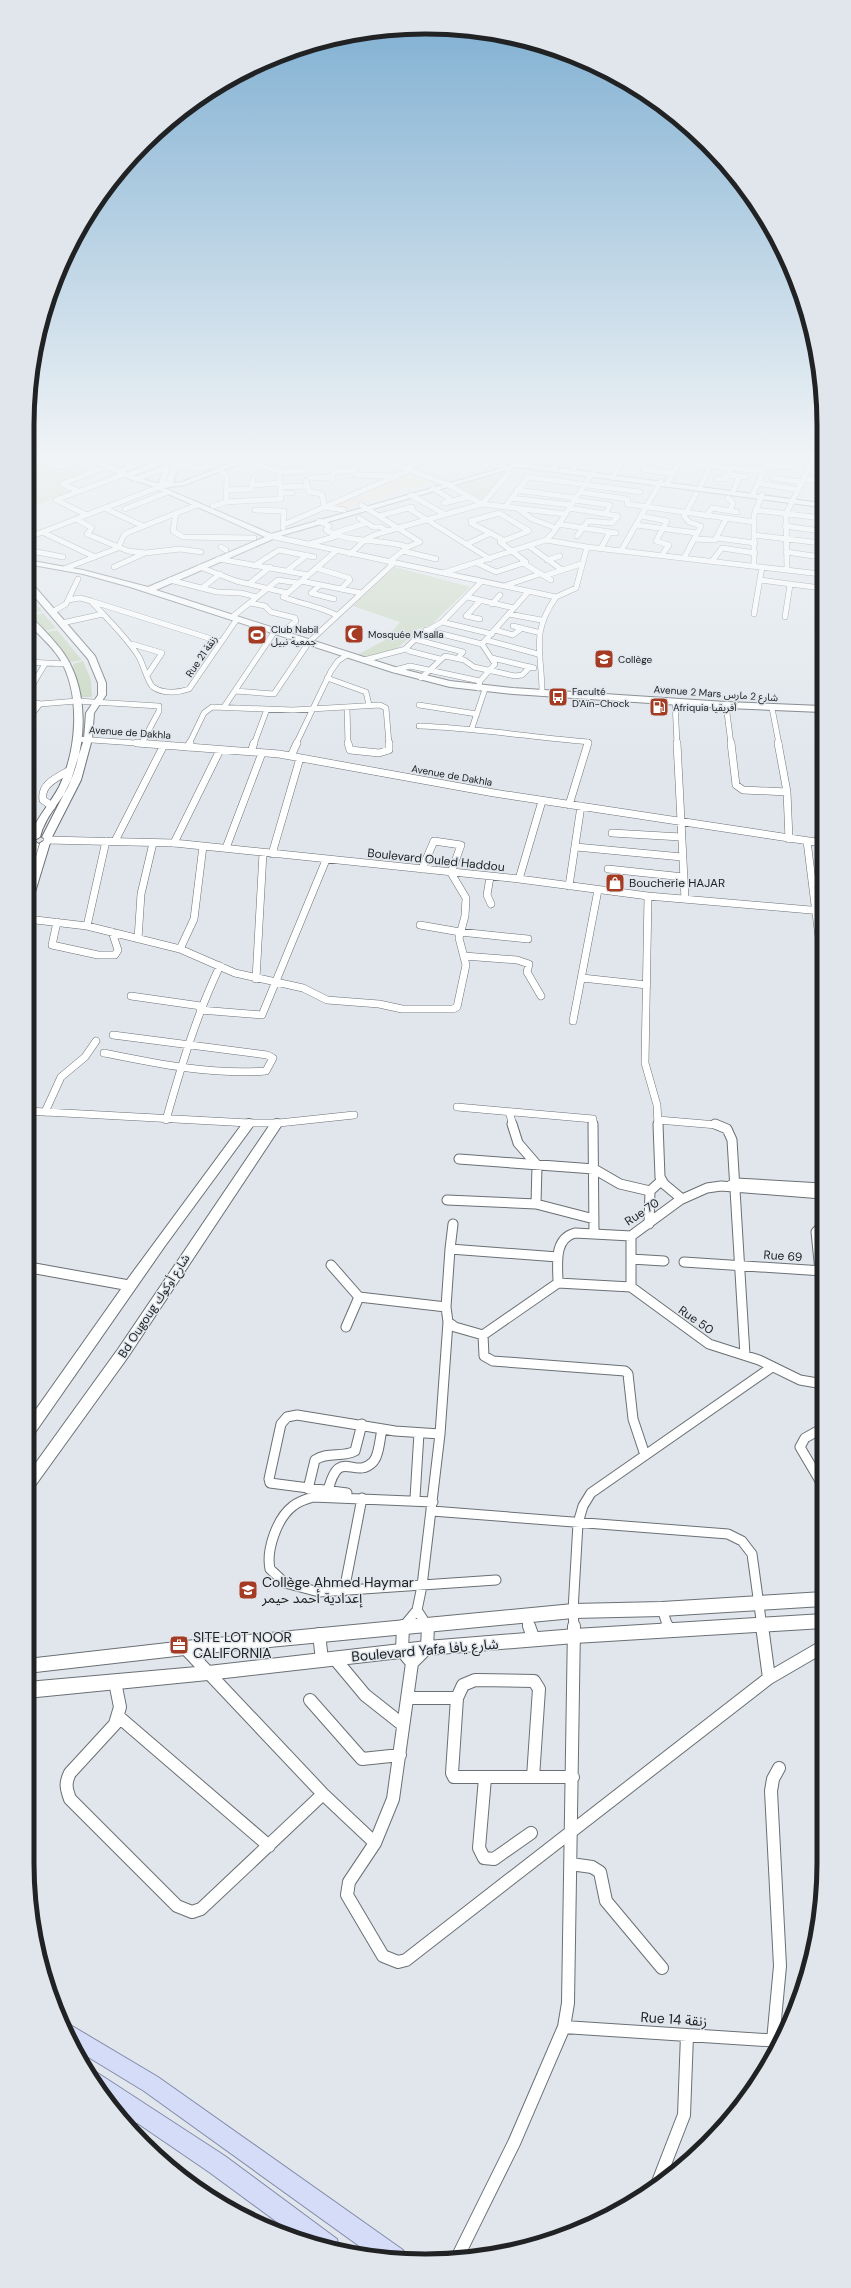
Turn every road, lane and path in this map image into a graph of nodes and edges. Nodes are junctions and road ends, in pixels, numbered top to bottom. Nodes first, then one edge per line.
1 (82, 562) edge
2 (127, 562) edge
3 (197, 562) edge
4 (212, 562) edge
5 (233, 562) edge
6 (260, 562) edge
7 (298, 562) edge
8 (323, 562) edge
9 (386, 562) edge
10 (479, 562) edge
11 (550, 562) edge
12 (718, 562) edge
13 (754, 562) edge
14 (787, 562) edge
15 (34, 563) edge
16 (392, 563) junction
17 (476, 563) junction
18 (523, 563) joint
19 (581, 564) joint
20 (44, 565) junction
21 (254, 566) junction
22 (754, 566) junction
23 (34, 567) edge
24 (200, 567) junction
25 (270, 567) junction
26 (762, 567) junction
27 (66, 568) junction
28 (114, 568) dead end
29 (316, 568) junction
30 (787, 569) junction
31 (288, 570) junction
32 (562, 570) junction
33 (442, 573) junction
34 (817, 573) edge
35 (220, 574) junction
36 (308, 575) junction
37 (542, 575) junction
38 (78, 579) dead end
39 (170, 580) junction
40 (551, 580) dead end
41 (760, 580) junction
42 (300, 582) junction
43 (481, 582) junction
44 (249, 584) junction
45 (320, 585) junction
46 (790, 585) junction
47 (504, 586) junction
48 (202, 588) junction
49 (268, 588) junction
50 (817, 588) edge
51 (145, 589) junction
52 (341, 589) junction
53 (34, 591) edge
54 (529, 591) junction
55 (361, 593) junction
56 (285, 594) junction
57 (500, 595) dead end
58 (257, 597) junction
59 (467, 597) junction
60 (556, 597) junction
61 (68, 600) junction
62 (91, 601) junction
63 (480, 601) junction
64 (250, 603) junction
65 (492, 604) junction
66 (516, 606) junction
67 (527, 606) dead end
68 (292, 609) junction
69 (322, 609) junction
70 (52, 612) junction
71 (103, 614) junction
72 (509, 614) junction
73 (754, 614) dead end
74 (336, 615) junction
75 (484, 615) dead end
76 (785, 617) dead end
77 (235, 618) junction
78 (480, 620) junction
79 (541, 620) junction
80 (442, 622) junction
81 (62, 623) junction
82 (34, 626) edge
83 (513, 626) dead end
84 (522, 628) junction
85 (470, 629) junction
86 (426, 630) junction
87 (278, 632) junction
88 (493, 632) junction
89 (537, 632) junction
90 (414, 639) junction
91 (486, 640) junction
92 (221, 642) junction
93 (309, 642) junction
94 (132, 644) junction
95 (482, 644) junction
96 (406, 649) junction
97 (538, 654) junction
98 (347, 655) junction
99 (460, 656) junction
100 (492, 658) junction
101 (440, 659) junction
102 (364, 660) junction
103 (34, 663) edge
104 (45, 664) junction
105 (66, 664) junction
106 (530, 667) junction
107 (541, 669) junction
108 (395, 670) junction
109 (429, 670) junction
110 (491, 670) junction
111 (148, 674) junction
112 (327, 678) junction
113 (421, 678) junction
114 (34, 682) edge
115 (481, 686) junction
116 (235, 691) junction
117 (542, 693) junction
118 (77, 701) junction
119 (98, 702) junction
120 (675, 702) junction
121 (34, 703) edge
122 (40, 704) junction
123 (369, 705) junction
124 (419, 705) dead end
125 (726, 705) junction
126 (224, 707) junction
127 (347, 707) junction
128 (772, 708) junction
129 (267, 709) junction
130 (313, 709) junction
131 (817, 709) edge
132 (34, 711) edge
133 (477, 714) junction
134 (419, 726) dead end
135 (472, 728) junction
136 (77, 739) junction
137 (88, 739) junction
138 (142, 743) junction
139 (164, 745) junction
140 (188, 747) junction
141 (220, 750) junction
142 (251, 752) junction
143 (262, 753) junction
144 (291, 756) junction
145 (300, 758) junction
146 (70, 770) junction
147 (787, 792) junction
148 (542, 801) junction
149 (569, 805) junction
150 (52, 806) junction
151 (580, 806) junction
152 (680, 823) junction
153 (612, 833) dead end
154 (34, 837) edge
155 (681, 837) junction
156 (790, 839) junction
157 (34, 840) edge
158 (46, 840) junction
159 (106, 841) junction
160 (115, 841) junction
161 (807, 841) junction
162 (153, 843) junction
163 (817, 843) edge
164 (174, 844) junction
165 (203, 846) junction
166 (576, 847) junction
167 (226, 848) junction
168 (263, 853) junction
169 (272, 854) junction
170 (682, 857) junction
171 (326, 860) junction
172 (608, 869) dead end
173 (422, 870) junction
174 (451, 873) junction
175 (490, 876) junction
176 (684, 877) junction
177 (34, 879) edge
178 (519, 879) junction
179 (569, 886) junction
180 (598, 890) junction
181 (648, 896) junction
182 (817, 898) edge
183 (685, 899) junction
184 (491, 904) dead end
185 (817, 910) edge
186 (34, 920) edge
187 (57, 922) junction
188 (420, 925) dead end
189 (87, 926) junction
190 (112, 932) junction
191 (460, 932) junction
192 (138, 939) junction
193 (528, 939) dead end
194 (180, 949) junction
195 (464, 956) junction
196 (220, 966) junction
197 (582, 978) junction
198 (256, 979) junction
199 (277, 984) junction
200 (646, 985) junction
201 (131, 996) dead end
202 (541, 996) dead end
203 (200, 1008) junction
204 (573, 1021) dead end
205 (113, 1035) dead end
206 (96, 1041) dead end
207 (187, 1045) junction
208 (104, 1053) dead end
209 (182, 1067) junction
210 (457, 1107) dead end
211 (34, 1111) edge
212 (45, 1112) junction
213 (509, 1112) junction
214 (354, 1115) dead end
215 (166, 1120) junction
216 (658, 1120) junction
217 (249, 1123) junction
218 (277, 1123) junction
219 (459, 1159) dead end
220 (537, 1165) junction
221 (594, 1169) junction
222 (662, 1181) junction
223 (733, 1186) junction
224 (817, 1188) edge
225 (650, 1191) junction
226 (817, 1194) edge
227 (682, 1199) junction
228 (447, 1200) dead end
229 (536, 1204) junction
230 (594, 1219) junction
231 (453, 1224) dead end
232 (648, 1224) junction
233 (594, 1234) junction
234 (631, 1236) junction
235 (450, 1249) junction
236 (558, 1257) junction
237 (631, 1259) junction
238 (664, 1261) dead end
239 (684, 1262) dead end
240 (331, 1265) dead end
241 (741, 1266) junction
242 (34, 1268) edge
243 (817, 1271) edge
244 (558, 1283) junction
245 (130, 1286) junction
246 (631, 1287) junction
247 (359, 1297) junction
248 (446, 1307) junction
249 (448, 1322) junction
250 (346, 1327) dead end
251 (483, 1335) junction
252 (745, 1355) junction
253 (772, 1367) junction
254 (817, 1383) edge
255 (34, 1423) edge
256 (362, 1424) junction
257 (382, 1429) junction
258 (817, 1432) edge
259 (419, 1433) junction
260 (440, 1434) junction
261 (645, 1455) junction
262 (34, 1476) edge
263 (817, 1476) edge
264 (308, 1489) junction
265 (328, 1491) junction
266 (362, 1498) junction
267 (415, 1498) junction
268 (433, 1504) junction
269 (578, 1523) junction
270 (496, 1580) dead end
271 (422, 1586) junction
272 (344, 1592) junction
273 (817, 1599) edge
274 (758, 1603) junction
275 (662, 1609) junction
276 (417, 1610) junction
277 (573, 1611) junction
278 (525, 1616) junction
279 (817, 1621) edge
280 (760, 1624) junction
281 (428, 1625) junction
282 (403, 1626) junction
283 (668, 1631) junction
284 (319, 1634) junction
285 (575, 1636) junction
286 (534, 1640) junction
287 (185, 1648) junction
288 (427, 1648) junction
289 (817, 1650) edge
290 (402, 1651) junction
291 (328, 1659) junction
292 (412, 1664) junction
293 (34, 1665) edge
294 (208, 1673) junction
295 (768, 1678) junction
296 (115, 1682) junction
297 (34, 1689) edge
298 (407, 1698) junction
299 (457, 1698) junction
300 (310, 1700) dead end
301 (119, 1717) junction
302 (403, 1725) junction
303 (400, 1755) junction
304 (779, 1768) dead end
305 (533, 1777) junction
306 (573, 1777) junction
307 (485, 1778) junction
308 (323, 1794) junction
309 (572, 1831) junction
310 (531, 1833) dead end
311 (375, 1843) junction
312 (269, 1846) junction
313 (571, 1864) junction
314 (662, 1968) dead end
315 (564, 2027) junction
316 (687, 2035) junction
317 (777, 2035) edge
318 (75, 2038) edge
319 (774, 2041) edge
320 (106, 2089) edge
321 (142, 2112) junction
322 (130, 2120) edge
323 (661, 2175) edge
324 (291, 2228) edge
325 (303, 2234) edge
326 (385, 2252) edge
327 (460, 2252) edge

1 - 27 street
2 - 28 street
3 - 51 street
4 - 24 street
5 - 21 street
6 - 21 street
7 - 31 street
8 - 29 street
9 - 16 street
10 - 17 street
11 - 32 street
12 - 22 street
13 - 22 street
14 - 30 street
15 - 20 street, Avenue 2 Mars شارع 2 مارس
16 - 33 street
16 - 55 street
17 - 18 street
17 - 33 street
18 - 37 street
19 - 32 street
19 - 60 street
20 - 23 street
20 - 27 street, Avenue 2 Mars شارع 2 مارس
21 - 25 street
22 - 26 street
24 - 35 street
24 - 39 street
25 - 31 street
25 - 44 street
26 - 30 street
26 - 41 street
27 - 51 street, Avenue 2 Mars شارع 2 مارس
29 - 36 street
29 - 52 street
30 - 34 street
31 - 36 street
32 - 37 street
33 - 43 street
35 - 44 street
35 - 48 street
36 - 42 street
37 - 40 street
37 - 47 street
38 - 61 street
39 - 48 street
39 - 51 street
41 - 46 street
41 - 73 street
42 - 45 street
42 - 49 street, Rue 21 زنقة
42 - 56 street
43 - 47 street
43 - 59 street
44 - 49 street
45 - 52 street
45 - 69 street
46 - 50 street
46 - 76 street
47 - 54 street
48 - 58 street
49 - 56 street
49 - 58 street, Rue 21 زنقة
51 - 77 street, Avenue 2 Mars شارع 2 مارس
52 - 55 street
53 - 70 street
54 - 60 street
54 - 66 street
55 - 74 street
56 - 68 street
57 - 65 street
58 - 64 street, Rue 21 زنقة
59 - 63 street
59 - 80 street
60 - 79 street
61 - 62 street
61 - 70 street
62 - 71 street
62 - 92 street
63 - 65 street
63 - 78 street
64 - 68 street
64 - 77 street, Rue 21 زنقة
65 - 66 street
66 - 67 street
66 - 72 street
68 - 69 street
68 - 87 street
69 - 74 street
70 - 81 street
71 - 81 street
71 - 94 street
72 - 79 street
72 - 88 street
74 - 93 street
75 - 78 street
77 - 87 street, Avenue 2 Mars شارع 2 مارس
77 - 92 street, Rue 21 زنقة
78 - 85 street
79 - 89 street
80 - 85 street
80 - 86 street
81 - 119 street
82 - 105 street
83 - 84 street
84 - 88 street
84 - 89 street
85 - 88 street
86 - 90 street
86 - 95 street
87 - 93 street, Avenue 2 Mars شارع 2 مارس
87 - 116 street
88 - 91 street
89 - 97 street
90 - 96 street
90 - 99 street
91 - 95 street
91 - 97 street
92 - 111 street, Rue 21 زنقة
93 - 98 street, Avenue 2 Mars شارع 2 مارس
93 - 116 street
94 - 111 street
94 - 111 street
95 - 100 street
96 - 101 street
96 - 102 street
97 - 107 street
98 - 102 street, Avenue 2 Mars شارع 2 مارس
98 - 112 street
99 - 101 street
99 - 110 street
100 - 106 street
100 - 110 street
101 - 109 street
102 - 108 street, Avenue 2 Mars شارع 2 مارس
103 - 104 street
104 - 105 street
104 - 114 street
105 - 118 street
106 - 107 street
106 - 110 street
107 - 117 street
108 - 109 street
108 - 113 street, Avenue 2 Mars شارع 2 مارس
109 - 113 street
109 - 115 street
110 - 115 street
112 - 123 street
112 - 130 street
113 - 115 street, Avenue 2 Mars شارع 2 مارس
115 - 117 street, Avenue 2 Mars شارع 2 مارس
115 - 133 street
116 - 126 street
117 - 120 street, Avenue 2 Mars شارع 2 مارس
118 - 119 street
118 - 122 street
118 - 136 street
119 - 137 street
119 - 138 street
120 - 125 street, Avenue 2 Mars شارع 2 مارس
120 - 152 street
121 - 122 street
122 - 132 street
123 - 127 street
123 - 127 street
124 - 133 street
125 - 128 street, Avenue 2 Mars شارع 2 مارس
125 - 147 street
126 - 129 street
126 - 140 street
127 - 130 street
128 - 131 street, Avenue 2 Mars شارع 2 مارس
128 - 147 street
129 - 130 street
129 - 142 street
130 - 144 street
133 - 135 street
134 - 135 street
135 - 149 street
136 - 137 street, Avenue de Dakhla
136 - 146 street
137 - 138 street, Avenue de Dakhla
137 - 158 street
138 - 139 street, Avenue de Dakhla
139 - 140 street, Avenue de Dakhla
139 - 160 street
140 - 141 street, Avenue de Dakhla
141 - 142 street, Avenue de Dakhla
141 - 164 street
142 - 143 street, Avenue de Dakhla
143 - 144 street, Avenue de Dakhla
143 - 167 street
144 - 145 street, Avenue de Dakhla
145 - 148 street, Avenue de Dakhla
145 - 169 street
146 - 150 street
146 - 150 street
147 - 156 street
148 - 149 street, Avenue de Dakhla
148 - 178 street
149 - 151 street, Avenue de Dakhla
150 - 154 street
151 - 152 street, Avenue de Dakhla
151 - 166 street
152 - 155 street
152 - 156 street, Avenue de Dakhla
153 - 155 street
155 - 170 street
156 - 161 street, Avenue de Dakhla
157 - 158 street
158 - 159 street, Boulevard Ouled Haddou
158 - 177 street
159 - 160 street, Boulevard Ouled Haddou
159 - 189 street
160 - 162 street, Boulevard Ouled Haddou
161 - 163 street, Avenue de Dakhla
161 - 182 street
162 - 164 street, Boulevard Ouled Haddou
162 - 192 street
164 - 165 street, Boulevard Ouled Haddou
165 - 167 street, Boulevard Ouled Haddou
165 - 194 street
166 - 170 street
166 - 179 street
167 - 168 street, Boulevard Ouled Haddou
168 - 169 street, Boulevard Ouled Haddou
168 - 198 street
169 - 171 street, Boulevard Ouled Haddou
170 - 176 street
171 - 173 street, Boulevard Ouled Haddou
171 - 199 street
172 - 176 street
173 - 174 street, Boulevard Ouled Haddou
173 - 174 street
174 - 175 street, Boulevard Ouled Haddou
174 - 191 street
175 - 178 street, Boulevard Ouled Haddou
175 - 184 street
176 - 183 street
178 - 179 street, Boulevard Ouled Haddou
179 - 180 street, Boulevard Ouled Haddou
180 - 181 street, Boulevard Ouled Haddou
180 - 197 street
181 - 183 street, Boulevard Ouled Haddou
181 - 200 street
183 - 185 street, Boulevard Ouled Haddou
186 - 187 street
187 - 189 street
187 - 190 street
188 - 191 street
189 - 190 street
190 - 192 street
191 - 193 street
191 - 195 street
192 - 194 street
194 - 196 street
195 - 199 street
195 - 202 street
196 - 198 street
196 - 203 street
197 - 200 street
197 - 204 street
198 - 199 street
199 - 203 street
200 - 216 street
201 - 203 street
203 - 207 street
205 - 207 street
206 - 212 street
207 - 209 street
207 - 209 street
208 - 209 street
209 - 215 street
210 - 213 street
211 - 212 street
212 - 215 street
213 - 220 street
213 - 221 street
214 - 218 street
215 - 217 street
216 - 222 street
216 - 223 street
217 - 218 street
217 - 245 street
218 - 262 street, Bd Ougoug شارع أوكوك
219 - 220 street
220 - 221 street
220 - 229 street
221 - 225 street
221 - 230 street
222 - 225 street
222 - 227 street
223 - 224 street, Rue 70
223 - 226 street, Rue 70
223 - 227 street, Rue 70
223 - 241 street
225 - 232 street
227 - 232 street, Rue 70
228 - 229 street
229 - 230 street
230 - 233 street
231 - 235 street
232 - 234 street, Rue 70
233 - 234 street, Rue 70
233 - 236 street, Rue 70
234 - 237 street
235 - 236 street
235 - 248 street
236 - 244 street, Rue 70
237 - 238 street
237 - 246 street
239 - 241 street, Rue 69
240 - 247 street
241 - 243 street, Rue 69
241 - 252 street
242 - 245 street
244 - 246 street
244 - 251 street
245 - 255 street
246 - 252 street, Rue 50
247 - 248 street
247 - 250 street
248 - 249 street
249 - 251 street
249 - 260 street
251 - 261 street
252 - 253 street, Rue 50
253 - 254 street, Rue 50
253 - 261 street
256 - 257 street
256 - 264 street
256 - 264 street
257 - 259 street
257 - 265 street
258 - 263 street
259 - 260 street
259 - 267 street
260 - 268 street
261 - 269 street
264 - 265 street
265 - 267 street
266 - 268 street
266 - 272 street
266 - 272 street
267 - 268 street
268 - 269 street
268 - 271 street
269 - 274 street
269 - 277 street
270 - 271 street
271 - 272 street
271 - 276 street
273 - 274 street, Boulevard Yafa شارع يافا
274 - 275 street, Boulevard Yafa شارع يافا
274 - 280 street
275 - 277 street, Boulevard Yafa شارع يافا
275 - 283 street
276 - 281 street
276 - 282 street
277 - 278 street, Boulevard Yafa شارع يافا
277 - 285 street
278 - 281 street, Boulevard Yafa شارع يافا
278 - 286 street
279 - 280 street, Boulevard Yafa شارع يافا
280 - 283 street, Boulevard Yafa شارع يافا
280 - 295 street
281 - 282 street, Boulevard Yafa شارع يافا
281 - 288 street
282 - 284 street, Boulevard Yafa شارع يافا
282 - 290 street
283 - 285 street, Boulevard Yafa شارع يافا
284 - 287 street, Boulevard Yafa شارع يافا
284 - 291 street
285 - 286 street, Boulevard Yafa شارع يافا
285 - 306 street
286 - 288 street, Boulevard Yafa شارع يافا
287 - 293 street, Boulevard Yafa شارع يافا
287 - 294 street
288 - 290 street, Boulevard Yafa شارع يافا
288 - 292 street
289 - 295 street
290 - 291 street, Boulevard Yafa شارع يافا
290 - 292 street
291 - 294 street, Boulevard Yafa شارع يافا
291 - 302 street
292 - 298 street
294 - 296 street, Boulevard Yafa شارع يافا
294 - 308 street
295 - 309 street
296 - 297 street, Boulevard Yafa شارع يافا
296 - 301 street
298 - 299 street
298 - 302 street
299 - 305 street
299 - 307 street
300 - 303 street
301 - 312 street
301 - 312 street
302 - 303 street
303 - 311 street
304 - 317 street
305 - 306 street
305 - 307 street
306 - 309 street
307 - 310 street
308 - 311 street
308 - 312 street
309 - 311 street
309 - 313 street
313 - 314 street
313 - 315 street
315 - 316 street, Rue 14 زنقة
315 - 327 street
316 - 319 street, Rue 14 زنقة
316 - 323 street
318 - 326 main road
320 - 321 main road
321 - 322 street
321 - 324 main road
324 - 325 main road

